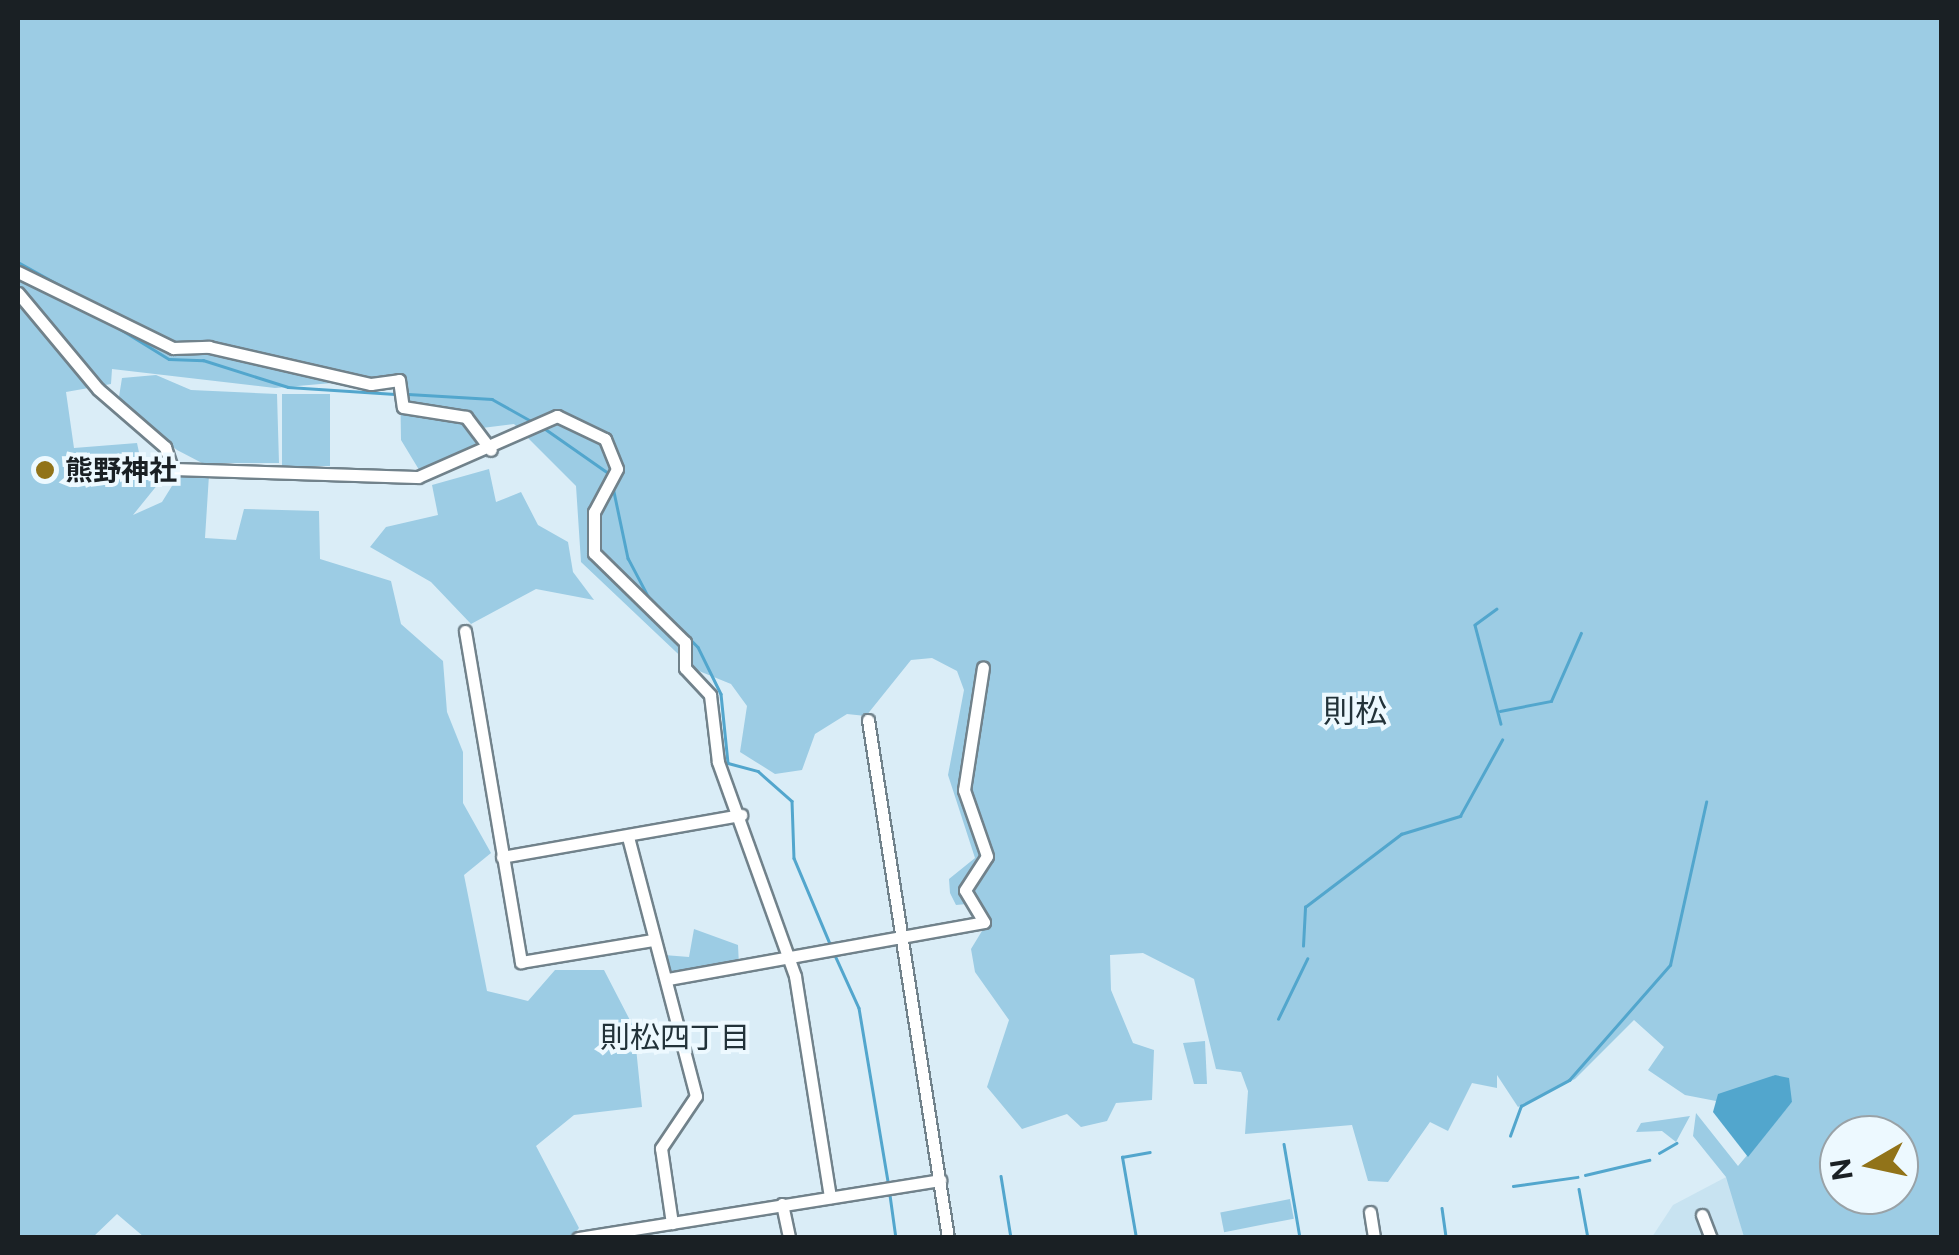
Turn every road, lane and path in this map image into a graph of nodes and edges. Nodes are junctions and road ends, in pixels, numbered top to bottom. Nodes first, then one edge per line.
1 (18, 272) edge
2 (18, 293) edge
3 (491, 450) junction
4 (81, 466) dead end
5 (171, 466) junction
6 (464, 631) dead end
7 (983, 666) dead end
8 (868, 720) dead end
9 (742, 815) junction
10 (628, 836) junction
11 (502, 856) junction
12 (902, 938) junction
13 (653, 940) junction
14 (788, 962) junction
15 (668, 979) junction
16 (940, 1180) junction
17 (830, 1196) junction
18 (782, 1204) junction
19 (1370, 1212) dead end
20 (1702, 1215) dead end
21 (672, 1223) junction
22 (578, 1238) edge
23 (789, 1238) edge
24 (948, 1238) edge
25 (1374, 1238) edge
26 (1711, 1238) edge

1 - 3 street
2 - 5 street
3 - 5 street
3 - 9 street
4 - 5 street
6 - 11 street
7 - 12 street
8 - 12 street
9 - 10 street
9 - 14 street
10 - 11 street
10 - 13 street
11 - 13 street
12 - 14 street
12 - 16 street
13 - 15 street
14 - 15 street
14 - 17 street
15 - 21 street
16 - 17 street
16 - 24 street
17 - 18 street
18 - 21 street
18 - 23 street
19 - 25 street
20 - 26 street
21 - 22 street

